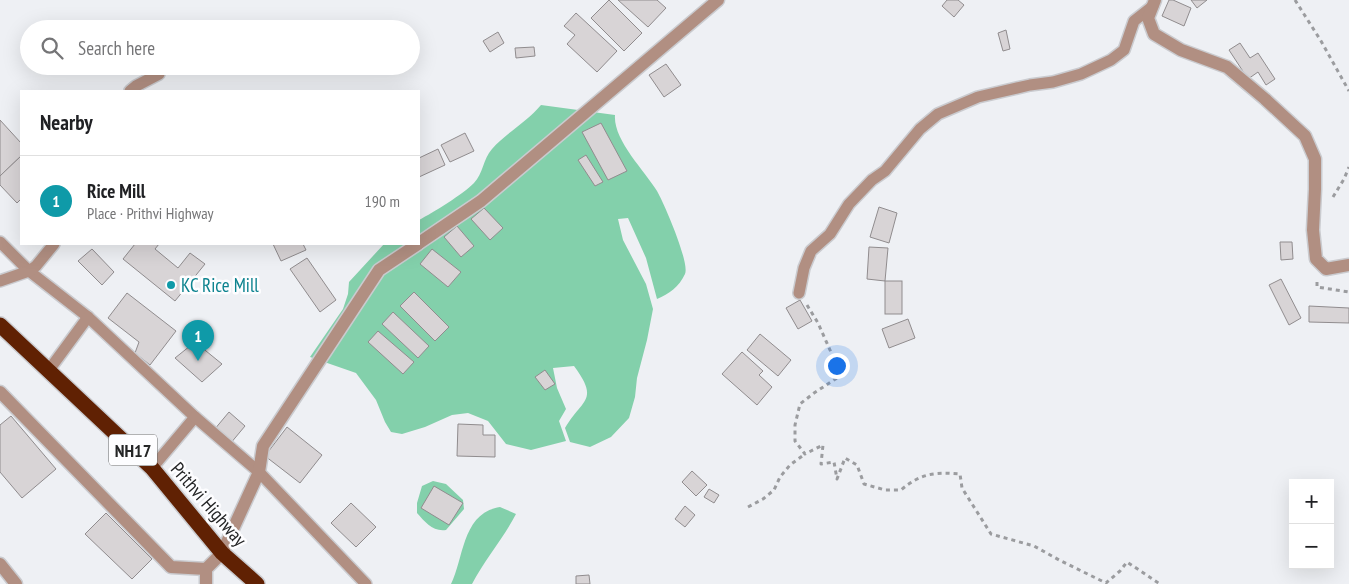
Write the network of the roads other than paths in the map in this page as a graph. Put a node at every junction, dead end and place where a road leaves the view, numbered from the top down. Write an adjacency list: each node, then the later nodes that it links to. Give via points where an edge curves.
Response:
1 (718, 0): 6 (street, via 481,201)
2 (1154, 3): 9 (street, via 1148,18 1154,34 1181,50 1227,67 1305,136 1315,159 1313,230 1316,259 1326,269); 12 (lane, via 1134,21 1124,50 1111,60 1081,74 978,97 938,114 920,129 886,171 872,180 849,204 830,234 811,251)
3 (157, 75): 4 (lane)
4 (131, 90)
5 (0, 242): 10 (lane)
6 (420, 242)
7 (53, 245): 10 (lane)
8 (415, 245): 19 (street, via 379,270 263,446)
9 (1349, 265)
10 (30, 271): 11 (lane); 13 (lane)
11 (0, 281)
12 (799, 293)
13 (88, 317): 15 (lane); 17 (lane)
14 (0, 325): 15 (highway, Prithvi Highway / NH17)
15 (49, 370): 18 (highway, Prithvi Highway / NH17)
16 (0, 392): 22 (street, via 171,567)
17 (195, 417): 18 (lane); 19 (lane)
18 (152, 468): 20 (highway, Prithvi Highway / NH17)
19 (259, 472): 20 (street); 26 (lane)
20 (222, 553): 22 (street); 25 (highway, Prithvi Highway / NH17)
21 (0, 564): 23 (street)
22 (206, 569): 24 (street)
23 (16, 584)
24 (206, 584)
25 (257, 584)
26 (366, 584)

